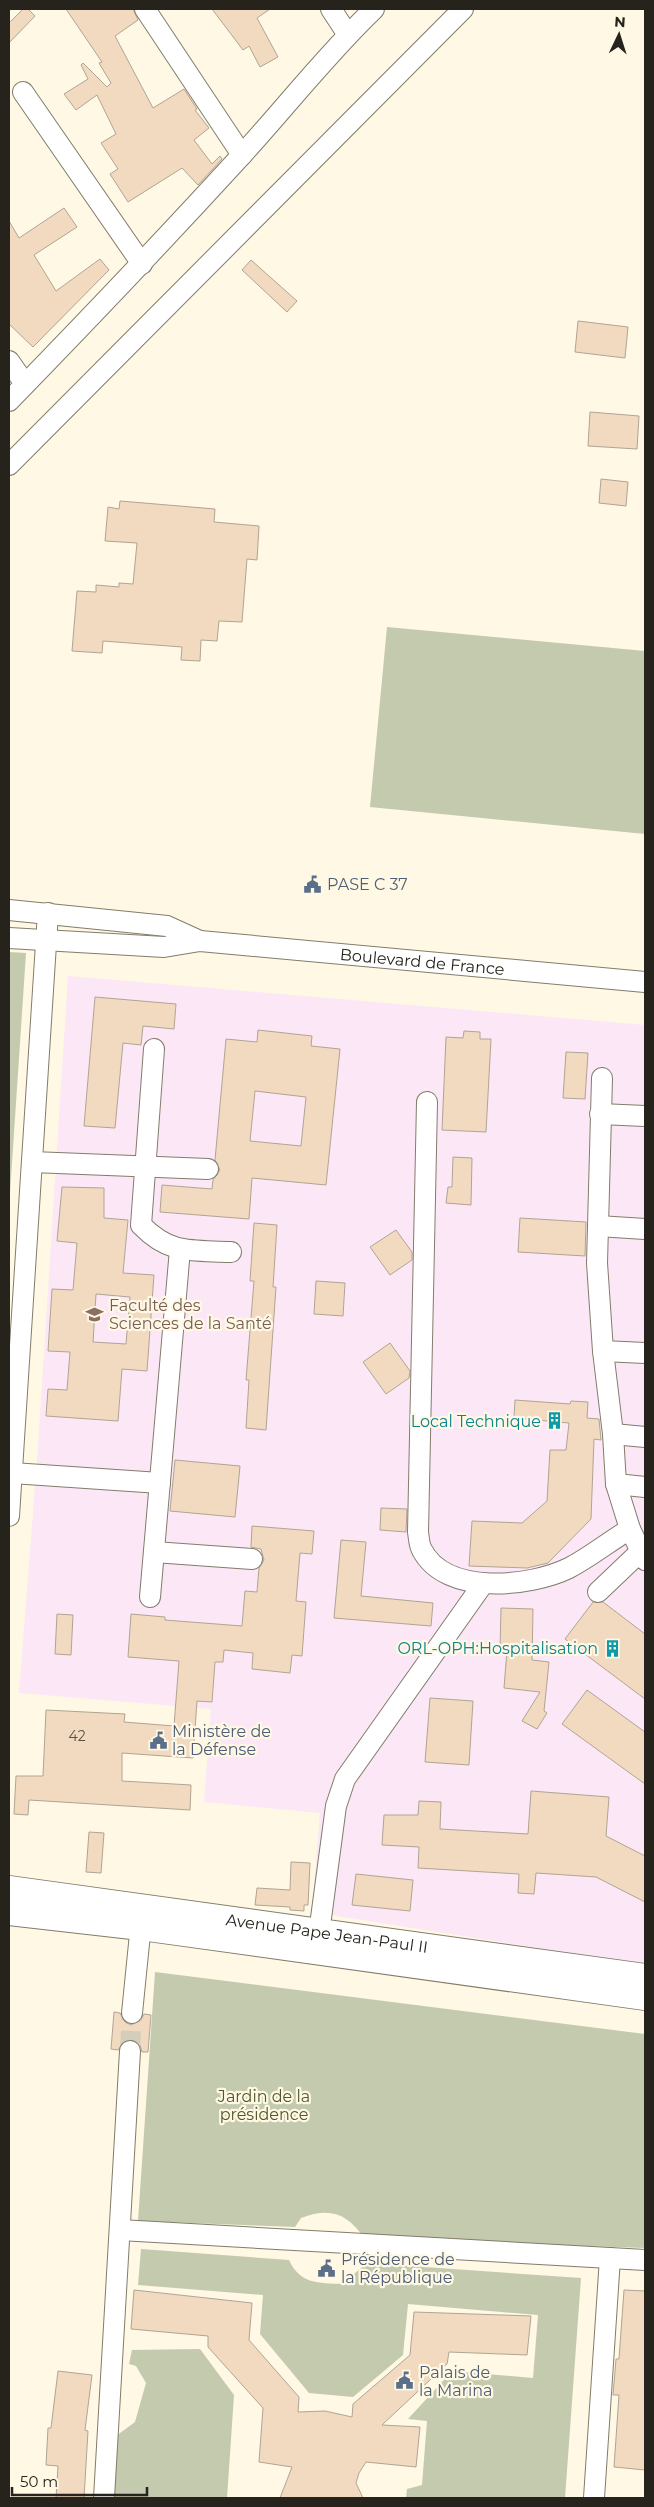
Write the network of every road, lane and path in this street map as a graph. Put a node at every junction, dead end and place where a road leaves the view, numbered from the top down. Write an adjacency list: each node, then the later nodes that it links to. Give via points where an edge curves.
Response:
1 (145, 9): 7 (street)
2 (331, 9): 5 (street)
3 (374, 9): 5 (street)
4 (463, 9): 12 (street)
5 (348, 35): 7 (street)
6 (23, 92): 8 (street)
7 (242, 156): 8 (street)
8 (142, 264): 10 (street)
9 (9, 361): 10 (street)
10 (25, 384): 11 (street)
11 (9, 401)
12 (9, 465)
13 (9, 910): 14 (street, Boulevard de France)
14 (48, 913): 16 (street, Boulevard de France, via 167,926); 17 (street)
15 (9, 938): 17 (street, Boulevard de France)
16 (200, 941): 17 (street, Boulevard de France, via 164,948); 18 (street, Boulevard de France)
17 (46, 942): 24 (street)
18 (645, 982)
19 (154, 1048): 25 (street)
20 (602, 1078): 22 (street)
21 (427, 1102): 44 (street, via 418,1532 421,1550 433,1565)
22 (600, 1114): 23 (street); 27 (street)
23 (645, 1116)
24 (32, 1162): 25 (street); 35 (street)
25 (145, 1165): 26 (street); 29 (street, via 141,1225 156,1240)
26 (208, 1169)
27 (598, 1226): 28 (street); 31 (street, via 597,1271)
28 (645, 1229)
29 (180, 1250): 30 (street); 36 (street)
30 (231, 1252)
31 (603, 1352): 32 (street); 33 (street)
32 (645, 1353)
33 (613, 1434): 34 (street); 37 (street)
34 (645, 1437)
35 (12, 1473): 36 (street); 39 (street)
36 (160, 1483): 41 (street)
37 (616, 1484): 38 (street); 40 (street)
38 (645, 1487)
39 (9, 1516)
40 (630, 1529): 42 (street); 44 (street, via 569,1568 539,1579)
41 (154, 1552): 43 (street); 46 (street)
42 (644, 1555): 45 (street)
43 (252, 1559)
44 (483, 1584): 50 (street, via 345,1779 336,1806)
45 (598, 1592)
46 (150, 1597)
47 (9, 1889): 49 (main road, Avenue Pape Jean-Paul II)
48 (9, 1912): 49 (main road, Avenue Pape Jean-Paul II)
49 (142, 1917): 50 (main road, Avenue Pape Jean-Paul II); 52 (main road, Avenue Pape Jean-Paul II); 53 (street)
50 (319, 1933): 51 (main road, Avenue Pape Jean-Paul II)
51 (645, 1976)
52 (645, 1997)
53 (132, 2013)
54 (130, 2051): 55 (street)
55 (120, 2230): 56 (street); 58 (street)
56 (610, 2258): 57 (street); 59 (street)
57 (645, 2260)
58 (104, 2498)
59 (594, 2498)

